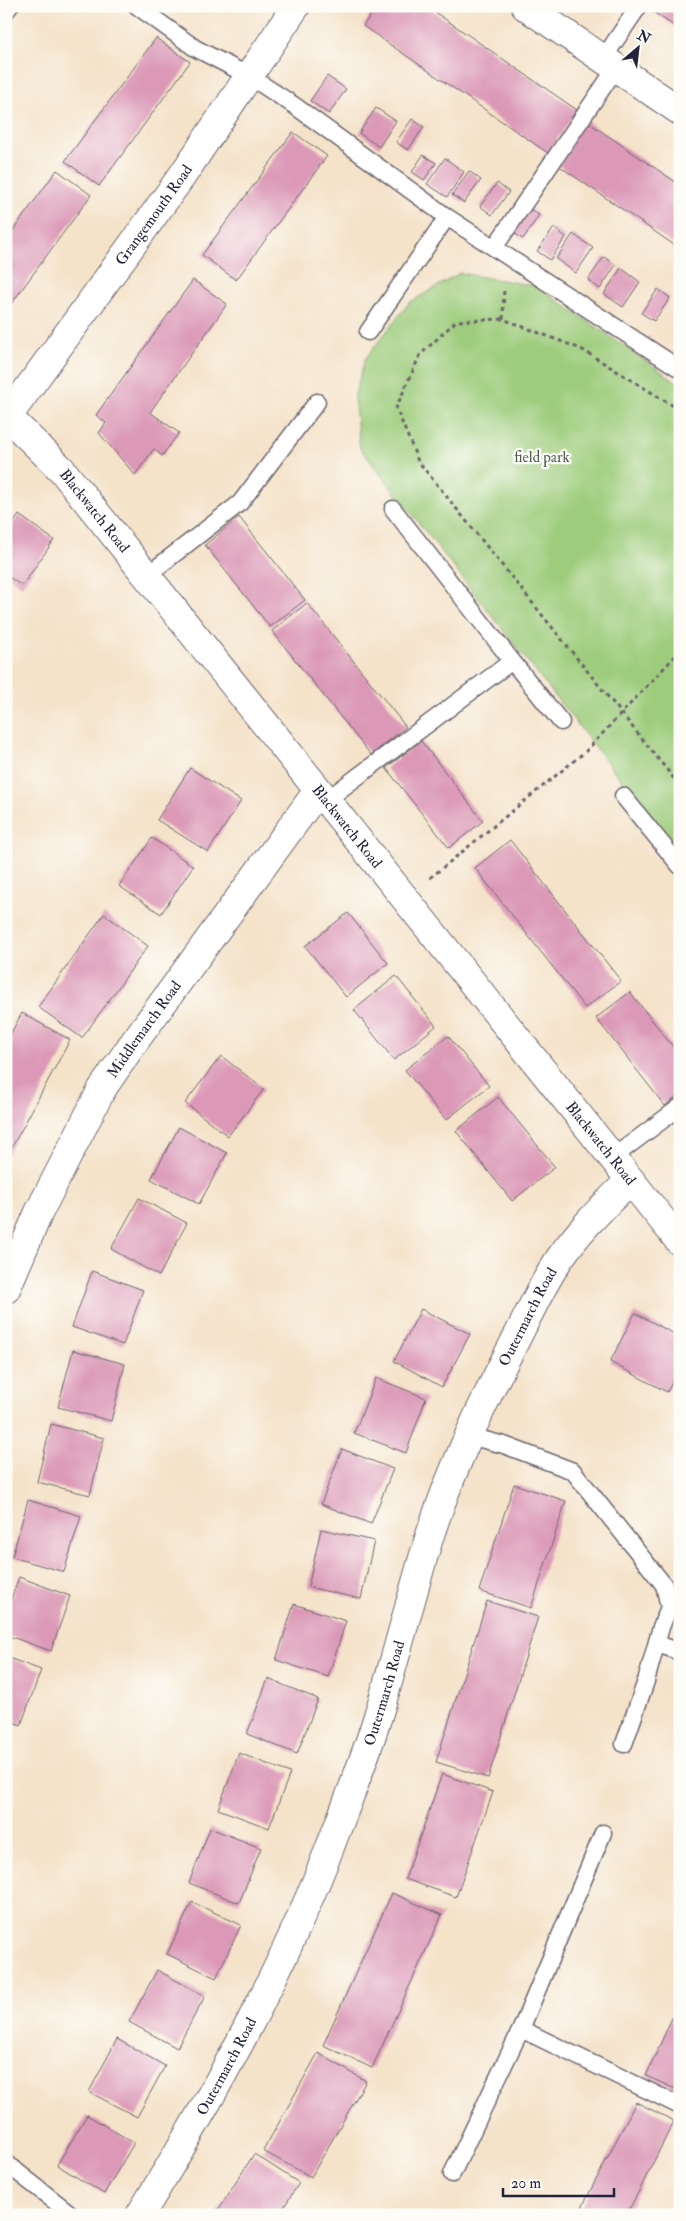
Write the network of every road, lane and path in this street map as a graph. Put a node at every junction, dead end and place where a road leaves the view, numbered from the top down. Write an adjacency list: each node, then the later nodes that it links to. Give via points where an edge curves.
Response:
1 (10, 6): 6 (lane)
2 (137, 6): 8 (lane, via 195,48)
3 (296, 6): 8 (street, Grangemouth Road)
4 (525, 6): 7 (street)
5 (640, 6): 7 (lane)
6 (6, 11)
7 (610, 64): 9 (street); 11 (lane)
8 (249, 76): 10 (lane); 16 (street, Grangemouth Road, via 182,176)
9 (680, 111)
10 (447, 217): 11 (lane); 12 (lane)
11 (494, 248): 13 (lane)
12 (368, 332)
13 (680, 369)
14 (317, 402): 18 (lane, via 240,503)
15 (680, 410): 21 (path, via 581,349 503,319 456,321 420,355 396,408 418,461)
16 (7, 418): 18 (street, Blackwatch Road, via 62,470)
17 (394, 509): 20 (lane)
18 (146, 576): 25 (street, Blackwatch Road)
19 (680, 651): 21 (path)
20 (512, 661): 22 (lane); 25 (lane)
21 (622, 714): 23 (path); 27 (path, via 586,751 431,878)
22 (561, 722)
23 (680, 786)
24 (623, 796): 26 (lane)
25 (321, 797): 27 (street, Blackwatch Road); 32 (street, Middlemarch Road, via 102,1089 39,1212)
26 (680, 866)
27 (402, 897): 29 (street, Blackwatch Road)
28 (680, 1107): 29 (lane)
29 (612, 1158): 30 (street, Blackwatch Road)
30 (630, 1180): 31 (street, Blackwatch Road); 33 (street, Outermarch Road, via 595,1215 561,1257 493,1382)
31 (680, 1242)
32 (6, 1289)
33 (470, 1436): 34 (lane, via 573,1471 664,1586 669,1607); 43 (street, Outermarch Road, via 430,1535 376,1722 294,1933 246,2031)
34 (658, 1644): 35 (lane); 36 (lane)
35 (680, 1652)
36 (624, 1744)
37 (603, 1833): 38 (lane)
38 (521, 2029): 39 (lane); 41 (lane)
39 (680, 2106)
40 (6, 2163): 42 (lane)
41 (452, 2174)
42 (72, 2215)
43 (140, 2215)

